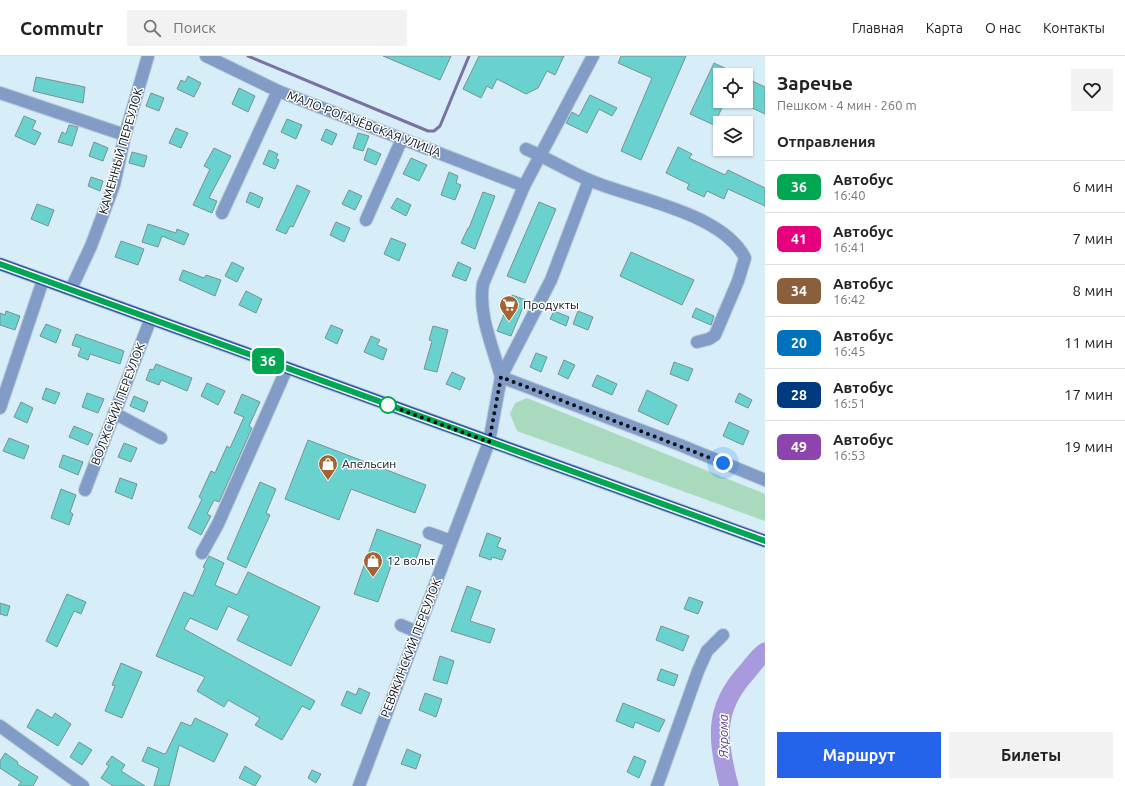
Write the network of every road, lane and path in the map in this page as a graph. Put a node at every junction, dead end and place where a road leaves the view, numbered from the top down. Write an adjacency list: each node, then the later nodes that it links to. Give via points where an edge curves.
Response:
1 (148, 56): 6 (street, КАМЕННЫЙ ПЕРЕУЛОК)
2 (206, 56): 4 (street, МАЛО-РОГАЧЁВСКАЯ УЛИЦА)
3 (593, 56): 9 (street)
4 (278, 91): 7 (street, МАЛО-РОГАЧЁВСКАЯ УЛИЦА); 12 (street)
5 (0, 93): 6 (street)
6 (125, 135): 16 (street, КАМЕННЫЙ ПЕРЕУЛОК, via 114,184 91,246)
7 (402, 139): 11 (street, МАЛО-РОГАЧЁВСКАЯ УЛИЦА); 13 (street)
8 (526, 149): 9 (street)
9 (540, 155): 10 (street); 11 (street)
10 (590, 180): 18 (street, via 685,213 723,232 742,252 744,263 715,335); 20 (street, via 550,280)
11 (524, 186): 20 (street, via 484,284 482,296 482,312)
12 (222, 213)
13 (366, 220)
14 (0, 264): 15 (main road)
15 (43, 280): 16 (main road); 21 (street)
16 (71, 289): 17 (main road)
17 (151, 318): 19 (main road); 22 (street, ВОЛЖСКИЙ ПЕРЕУЛОК)
18 (697, 342)
19 (287, 368): 24 (main road); 30 (street, via 218,524)
20 (501, 377): 24 (street, РЕВЯКИНСКИЙ ПЕРЕУЛОК); 25 (street)
21 (0, 408)
22 (114, 413): 23 (street); 26 (street, ВОЛЖСКИЙ ПЕРЕУЛОК)
23 (162, 438)
24 (489, 442): 28 (street, РЕВЯКИНСКИЙ ПЕРЕУЛОК); 29 (main road)
25 (765, 480)
26 (85, 490)
27 (429, 533): 28 (street)
28 (451, 541): 32 (street, РЕВЯКИНСКИЙ ПЕРЕУЛОК)
29 (765, 541)
30 (202, 553)
31 (401, 625): 32 (street)
32 (417, 632): 36 (street, РЕВЯКИНСКИЙ ПЕРЕУЛОК)
33 (723, 635): 37 (street, via 707,651 698,671)
34 (0, 726): 35 (street)
35 (83, 786)
36 (359, 786)
37 (657, 786)

